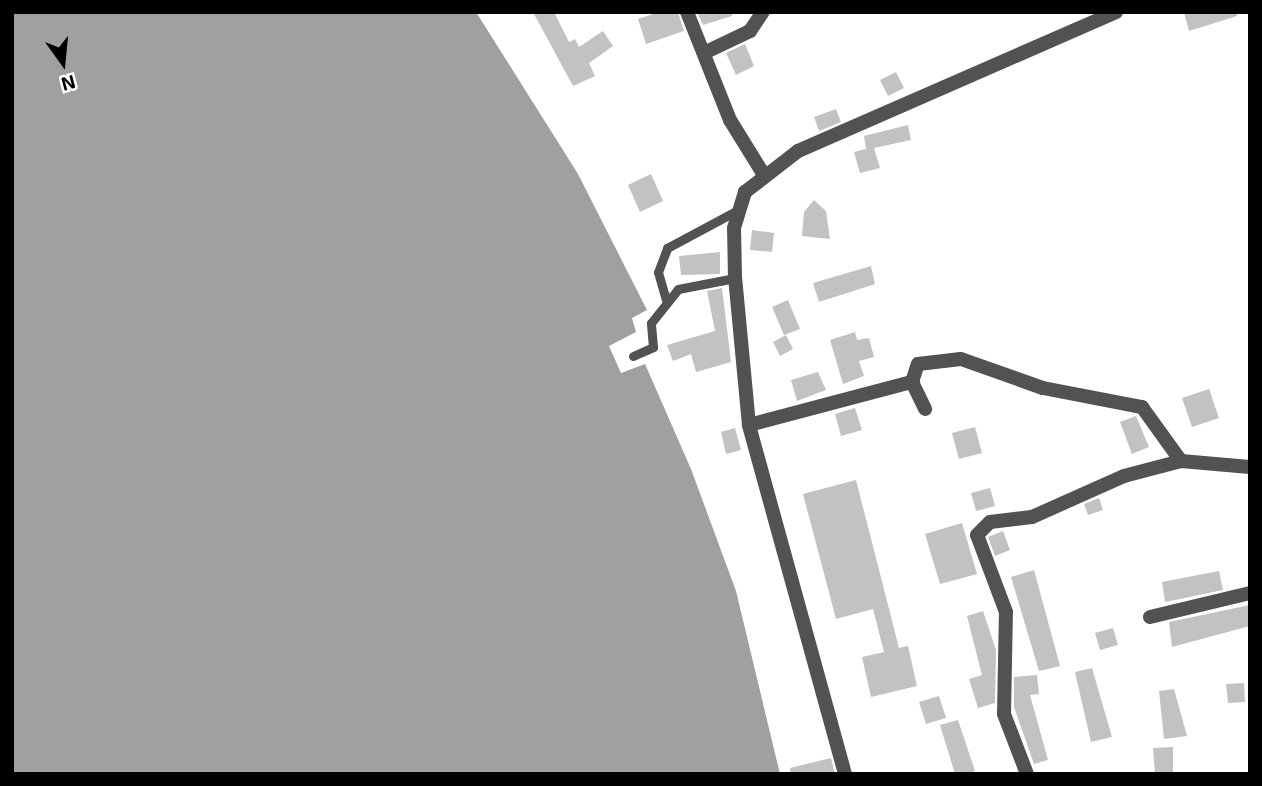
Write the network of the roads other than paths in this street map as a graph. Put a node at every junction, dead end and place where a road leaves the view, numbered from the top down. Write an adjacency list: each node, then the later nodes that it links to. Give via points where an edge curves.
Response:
1 (687, 12): 4 (street)
2 (763, 12): 4 (street, via 750,31)
3 (1116, 12): 5 (street, via 798,151)
4 (706, 52): 5 (street, via 730,120)
5 (764, 175): 6 (street, via 744,192)
6 (738, 211): 7 (street); 8 (lane, via 667,248 658,272)
7 (735, 278): 8 (lane, via 690,284); 12 (street)
8 (666, 300): 9 (lane, via 652,323 653,347)
9 (633, 355)
10 (912, 382): 11 (street); 12 (street); 13 (street, via 918,364 961,359 1043,388 1142,407)
11 (925, 409)
12 (749, 425): 17 (street)
13 (1181, 461): 14 (street); 18 (street, via 1115,479 1032,517 990,522 977,535 1006,612 1004,714)
14 (1250, 467)
15 (1250, 593): 16 (street)
16 (1150, 617)
17 (845, 774)
18 (1027, 774)

